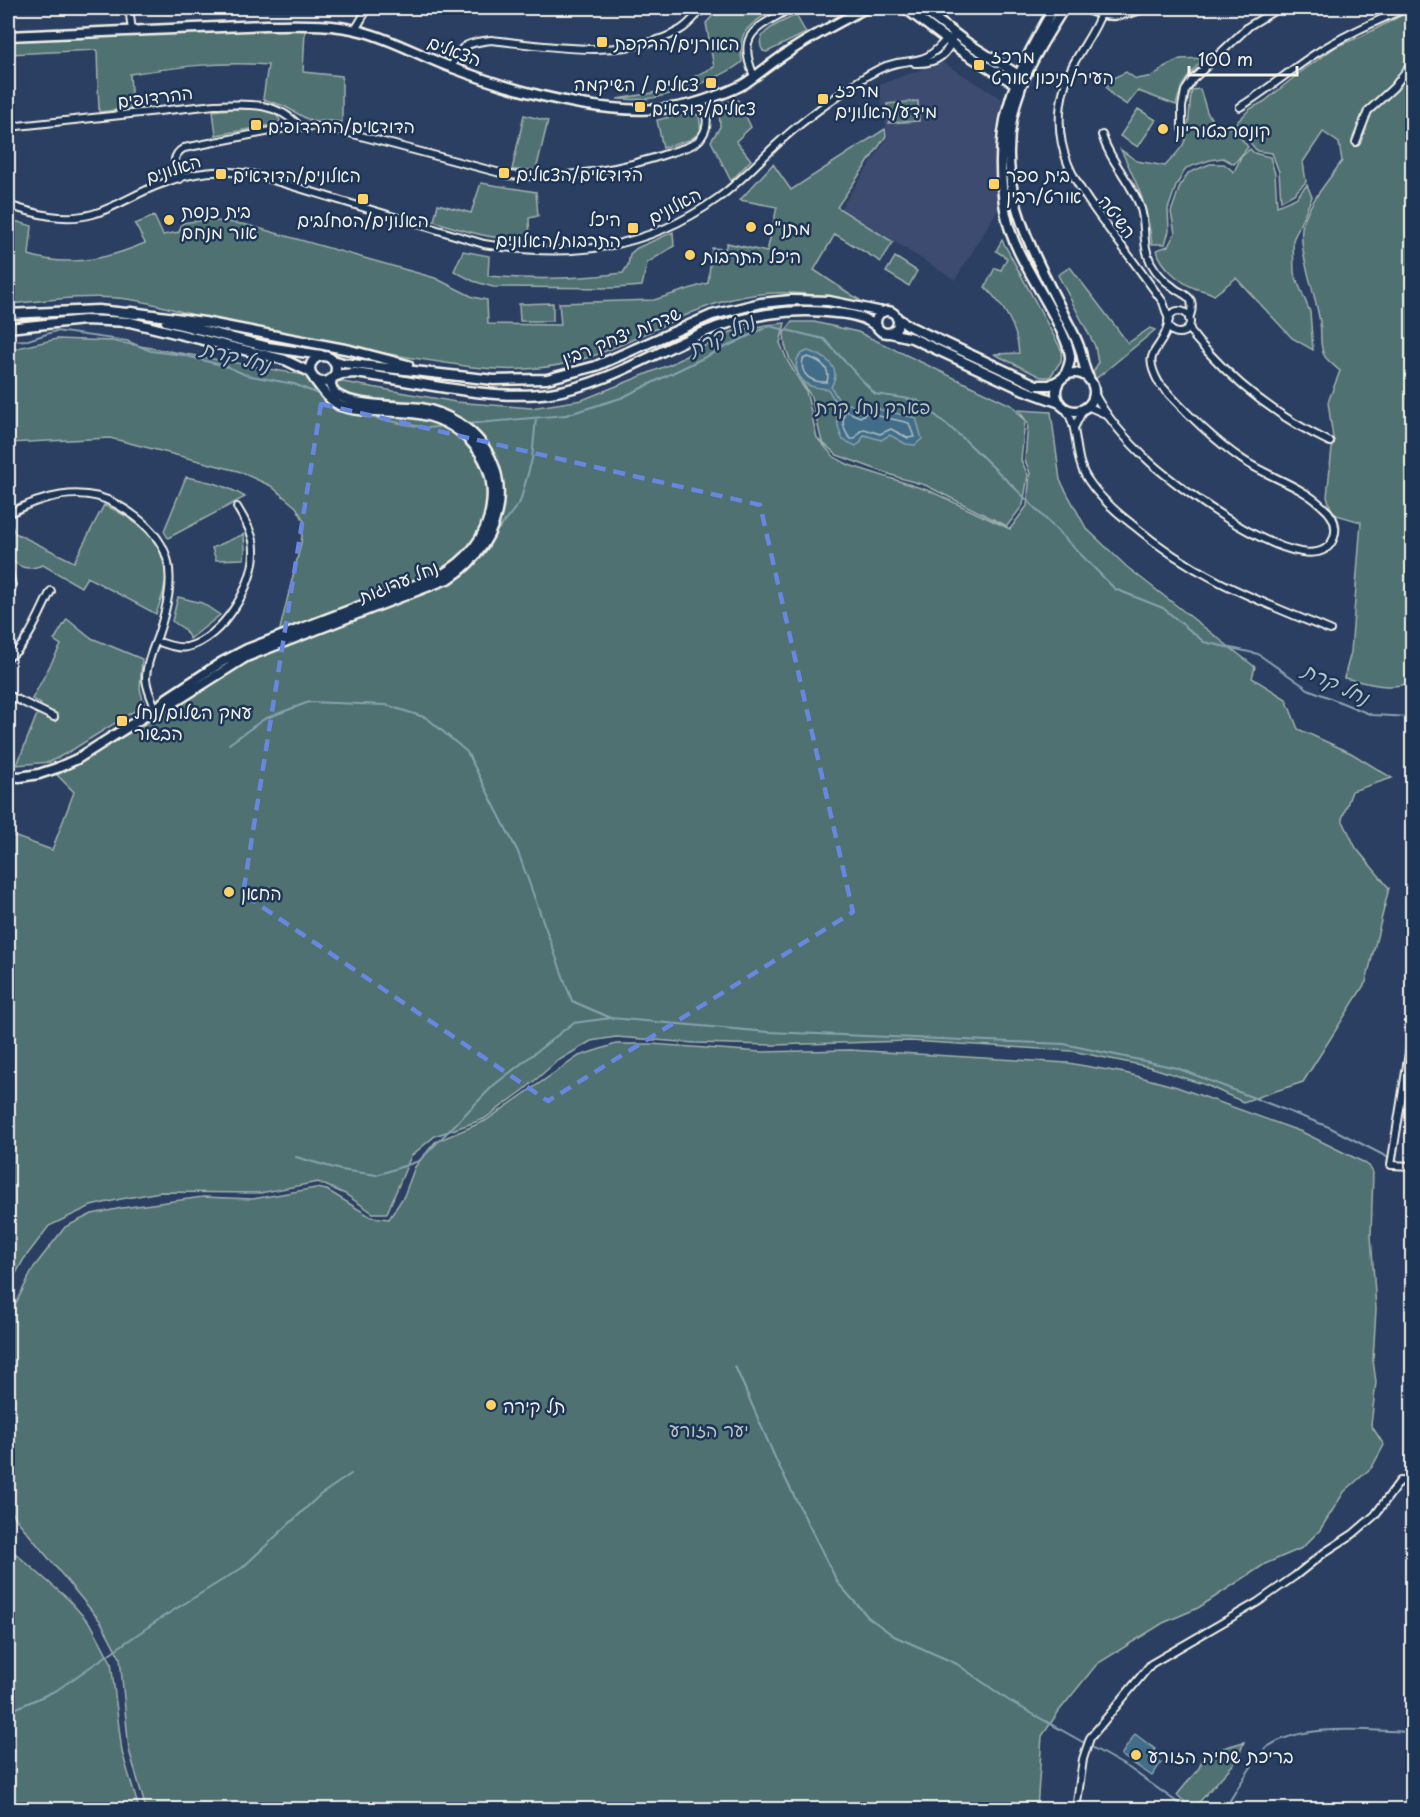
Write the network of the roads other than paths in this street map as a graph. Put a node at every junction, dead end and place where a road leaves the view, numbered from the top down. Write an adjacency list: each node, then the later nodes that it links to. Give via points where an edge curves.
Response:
1 (85, 8): 17 (street, via 125,9)
2 (368, 8): 16 (street)
3 (703, 8): 22 (street, via 680,30 611,49 491,40 467,44)
4 (791, 8): 24 (street, via 749,36 747,55)
5 (866, 8): 24 (main road, הצאלים)
6 (905, 8): 20 (main road)
7 (921, 8): 18 (main road)
8 (1054, 8): 25 (main road)
9 (1064, 8): 25 (main road)
10 (1086, 8): 15 (main road)
11 (1132, 8): 15 (main road)
12 (1142, 8): 15 (main road, via 1121,15)
13 (1279, 8): 32 (street, via 1249,26 1192,79 1185,91)
14 (1406, 8): 29 (street, via 1342,37)
15 (1102, 10): 38 (street, השיטה, via 1064,86 1059,125 1062,146 1066,163 1083,194)
16 (355, 30): 17 (main road, הצאלים, via 299,24); 22 (main road, הצאלים)
17 (132, 31): 19 (main road, הצאלים)
18 (954, 33): 20 (street, האלונים); 25 (main road)
19 (8, 36)
20 (949, 42): 23 (main road); 35 (street, האלונים, via 927,57 882,67 858,81 776,145 736,184 677,223 612,246 560,251 508,248 457,237 256,175 216,170)
21 (1413, 63): 34 (street, via 1368,111)
22 (452, 68): 28 (main road, הצאלים, via 527,92 606,107 660,108)
23 (992, 70): 26 (main road); 27 (main road)
24 (754, 76): 28 (main road, הצאלים)
25 (1021, 77): 26 (main road); 58 (main road, via 1010,140 1013,198)
26 (1014, 83): 27 (main road)
27 (1009, 97): 57 (main road, via 1002,131 1003,198 1018,249 1070,351 1070,364)
28 (703, 101): 30 (street, via 706,129 702,138 690,146 603,170 531,177 484,170 333,129)
29 (1240, 107)
30 (299, 126): 31 (street, ההרדופים, via 280,110 243,104); 35 (street, via 184,148 174,158)
31 (8, 127)
32 (1182, 129)
33 (1102, 135): 37 (street, השיטה, via 1142,211 1146,250 1152,263)
34 (1356, 142)
35 (180, 179): 36 (street, האלונים, via 93,214 45,216)
36 (8, 205)
37 (1182, 293): 41 (street, via 1187,304); 45 (street, via 1191,303)
38 (1164, 302): 41 (street, השיטה); 44 (street, השיטה)
39 (131, 312): 42 (main road); 52 (main road, via 268,347); 55 (main road, via 350,350)
40 (883, 312): 43 (main road); 47 (main road, via 877,320); 55 (main road, שדרות יצחק רבין, via 829,302 761,303 712,315 596,366 561,376 521,381)
41 (1179, 312): 44 (street, via 1171,315); 45 (street, via 1185,313)
42 (8, 314)
43 (897, 318): 48 (main road, via 896,328); 57 (main road, via 1029,382 1043,386)
44 (1168, 322): 49 (street); 51 (street)
45 (1189, 323): 49 (street); 50 (street)
46 (8, 328): 54 (main road, via 84,320 130,322 285,360)
47 (878, 328): 48 (main road); 56 (main road, שדרות יצחק רבין, via 866,319 829,312 748,317 704,332 601,379 549,393 493,393 355,373)
48 (890, 333): 60 (main road)
49 (1179, 333): 50 (street); 51 (street)
50 (1192, 334): 64 (street, via 1260,400)
51 (1162, 340): 62 (street, via 1154,350 1151,364 1159,383 1220,444 1324,507 1336,527 1331,543 1322,551 1311,553 1272,543 1244,530 1177,484)
52 (321, 355): 53 (main road); 54 (main road, via 313,359)
53 (333, 360): 55 (main road, שדרות יצחק רבין); 56 (main road)
54 (312, 375): 56 (main road, via 322,382); 74 (main road, נחל ערוגות, via 339,405 425,415 447,423 467,437 484,459 491,482 491,508 484,531 465,558 439,576 230,657 167,698)
55 (450, 375)
56 (333, 378): 74 (main road, נחל ערוגות, via 331,386 342,399 430,410 472,433 490,456 497,474 499,504 490,533 473,560 450,578 246,657)
57 (1062, 378): 58 (main road, via 1078,373); 60 (main road, via 1056,391)
58 (1089, 378): 59 (main road)
59 (1094, 393): 61 (main road); 62 (street)
60 (1062, 405): 61 (main road, via 1076,410); 63 (street)
61 (1086, 407): 62 (street); 63 (street)
62 (1106, 416)
63 (1075, 430): 70 (street, via 1077,454 1086,478 1096,492 1149,539 1216,582)
64 (1330, 442)
65 (237, 507): 71 (street, via 252,536 254,552 235,607 223,625 195,644 175,647)
66 (8, 514): 71 (street, via 33,502 72,494 112,502 146,523 166,553 170,568 168,605)
67 (8, 569): 69 (street, via 12,586)
68 (51, 591): 72 (street, via 22,645)
69 (8, 602)
70 (1330, 630)
71 (156, 641): 74 (street, via 146,677)
72 (8, 657)
73 (8, 695): 75 (street)
74 (156, 710): 76 (main road, נחל ערוגות, via 57,768 39,774)
75 (54, 717)
76 (8, 776)
77 (1413, 1034): 78 (street, via 1391,1165)
78 (1413, 1166)
79 (1413, 1482): 80 (street, via 1400,1481 1375,1515 1353,1534 1258,1602 1151,1664 1090,1738)
80 (1076, 1809)

